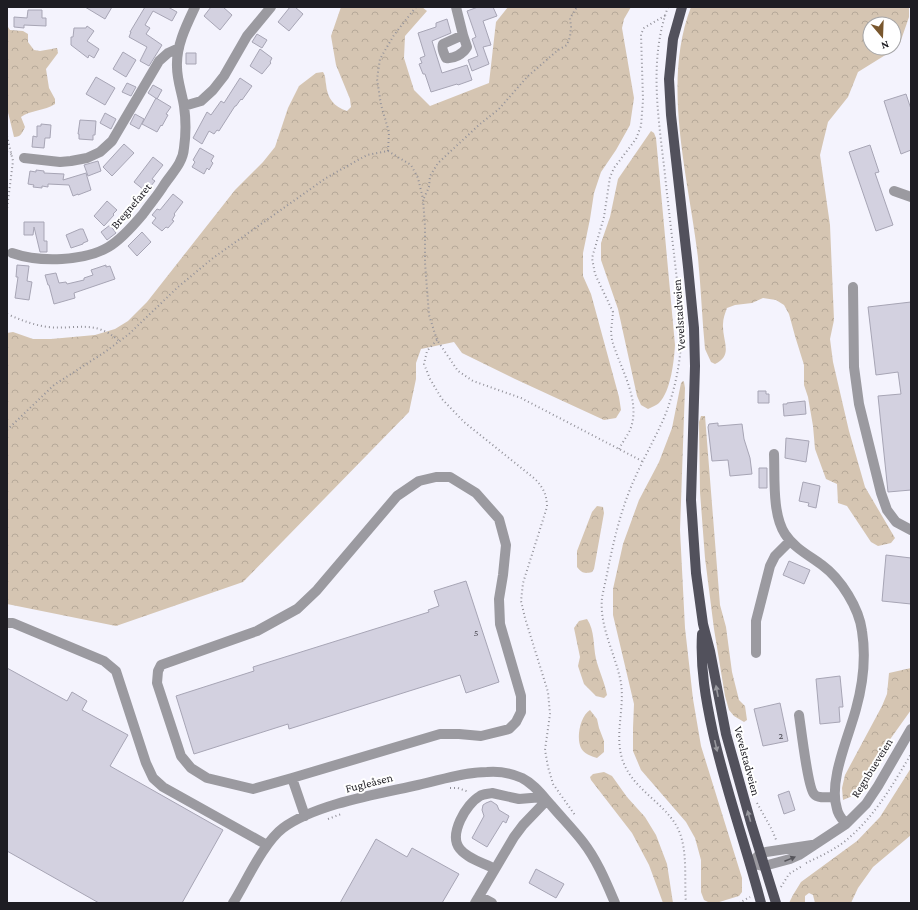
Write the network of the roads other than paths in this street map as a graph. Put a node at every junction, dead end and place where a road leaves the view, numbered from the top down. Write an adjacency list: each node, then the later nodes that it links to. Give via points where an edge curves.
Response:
1 (195, 7): 6 (street, Bregnefaret, via 184,29)
2 (272, 7): 7 (street, via 247,36 213,90 201,102)
3 (456, 7): 5 (street)
4 (682, 7): 17 (main road, Vevelstadveien, via 670,54 668,79 694,328 691,500)
5 (463, 35)
6 (179, 48): 7 (street, Bregnefaret, via 177,68); 8 (street, via 160,61 112,141 100,152 87,158 60,162)
7 (184, 106): 11 (street, Bregnefaret, via 184,150 179,164 158,196 119,240 100,252 81,258 36,260)
8 (24, 158)
9 (894, 191): 10 (street)
10 (911, 197)
11 (12, 253)
12 (853, 287): 14 (street, via 854,367 859,404 887,510 896,522)
13 (774, 454): 15 (street, via 776,508 784,533)
14 (911, 530)
15 (790, 540): 18 (street, via 775,556 770,566 756,621); 22 (street, via 824,566 838,581 854,605 862,630 864,651 860,692 840,761)
16 (7, 623): 26 (street, via 13,623 104,661 116,671 153,778 163,787)
17 (702, 624): 28 (main road, Vevelstadveien, one-way to 17, via 726,734 710,650); 29 (main road, Vevelstadveien, one-way to 29, via 702,662 710,719 725,781)
18 (756, 653)
19 (799, 715): 22 (street, Regnbueveien, via 813,794 818,797)
20 (911, 729): 25 (street, Regnbueveien, via 866,804)
21 (292, 778): 21 (street, via 440,734 481,736 509,729 516,722 521,712 521,696 500,624 499,599 506,545 503,532 499,519 476,493 450,477 418,481 396,496 318,590 297,609 257,631 161,665 157,682 181,756 191,768 207,778 253,789); 24 (street)
22 (835, 797): 25 (street, via 840,816)
23 (545, 799): 24 (street, Fugleåsen, via 532,784 523,779 512,774 486,772 365,797); 31 (street, via 519,831); 31 (street, via 518,799 492,793 480,796 468,807 455,838 459,849); 35 (street, Fugleåsen, via 587,848)
24 (305, 816): 26 (street, Fugleåsen, via 283,828)
25 (846, 824): 27 (street, Regnbueveien)
26 (267, 845): 33 (street, Fugleåsen)
27 (812, 845): 28 (street, Regnbueveien); 30 (street, Regnbueveien, one-way to 27, via 800,854)
28 (760, 854): 29 (street, Regnbueveien); 30 (main road, Vevelstadveien)
29 (750, 863): 30 (street, Regnbueveien); 36 (main road, Vevelstadveien)
30 (764, 866): 37 (main road, Vevelstadveien)
31 (495, 869): 32 (street)
32 (477, 899): 34 (street)
33 (233, 903)
34 (492, 903)
35 (615, 903)
36 (761, 903)
37 (776, 903)

